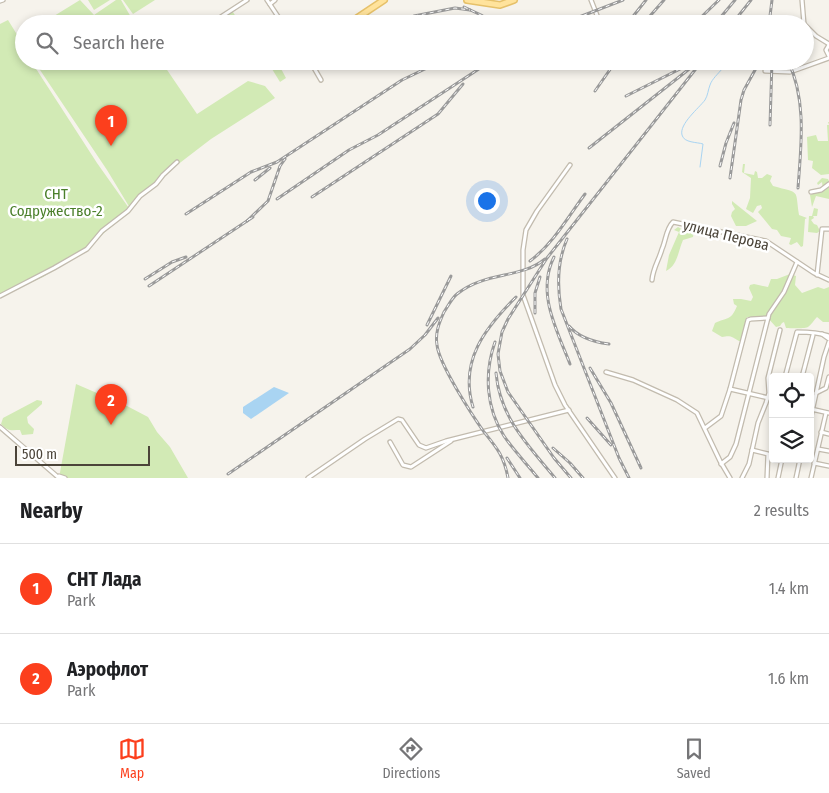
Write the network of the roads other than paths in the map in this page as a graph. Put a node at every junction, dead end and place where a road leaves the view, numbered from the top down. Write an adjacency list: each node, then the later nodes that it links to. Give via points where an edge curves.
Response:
1 (247, 0): 9 (street)
2 (275, 0): 8 (street)
3 (384, 0): 11 (main road)
4 (467, 0): 5 (main road, via 493,5)
5 (514, 0)
6 (591, 0): 12 (street)
7 (802, 0): 13 (street)
8 (268, 2): 10 (street)
9 (224, 15)
10 (277, 15)
11 (362, 15)
12 (597, 15)
13 (803, 15)
14 (814, 34): 15 (street)
15 (829, 44): 16 (street, via 826,50)
16 (829, 57): 17 (street)
17 (814, 63)
18 (315, 70): 21 (street)
19 (795, 70): 20 (street)
20 (764, 71)
21 (321, 80)
22 (177, 162): 31 (street, via 87,248)
23 (570, 166): 45 (street, via 526,230 522,277 524,303 555,385)
24 (829, 184): 25 (street)
25 (811, 192)
26 (829, 229): 28 (street, via 822,230)
27 (797, 262): 28 (street, улица Перова); 29 (street, улица Перова, via 766,242 673,222); 32 (street)
28 (818, 275): 30 (street, улица Перова)
29 (652, 280)
30 (829, 280)
31 (0, 296)
32 (768, 318): 40 (street, via 748,320); 41 (street)
33 (780, 330): 43 (street, via 768,378)
34 (813, 335): 35 (street, via 821,334); 37 (street, via 797,332); 38 (street)
35 (829, 339): 42 (street)
36 (606, 372): 49 (street, via 634,380 677,400 697,413)
37 (787, 373)
38 (803, 373)
39 (829, 377): 42 (street, via 826,388)
40 (730, 389): 41 (street); 49 (street, via 721,416)
41 (749, 393): 43 (street); 60 (street, via 736,444)
42 (816, 393): 44 (street)
43 (768, 398): 55 (street)
44 (814, 399)
45 (569, 410): 52 (street); 66 (street)
46 (814, 410): 47 (street)
47 (828, 413): 50 (street)
48 (0, 427): 62 (street)
49 (705, 428): 60 (street)
50 (822, 432): 51 (street); 54 (street)
51 (829, 434)
52 (453, 440): 53 (street, via 411,467 403,465); 65 (street, via 424,448 402,420 398,420)
53 (390, 442)
54 (818, 449): 56 (street); 59 (street)
55 (752, 450): 63 (street, via 768,454); 68 (street)
56 (829, 451)
57 (781, 463): 69 (street)
58 (799, 463): 70 (street)
59 (814, 463): 61 (street); 71 (street)
60 (721, 464): 67 (street)
61 (829, 466)
62 (59, 477): 64 (street)
63 (768, 477)
64 (65, 478)
65 (308, 478)
66 (615, 478)
67 (730, 478)
68 (742, 478)
69 (778, 478)
70 (796, 478)
71 (810, 478)

